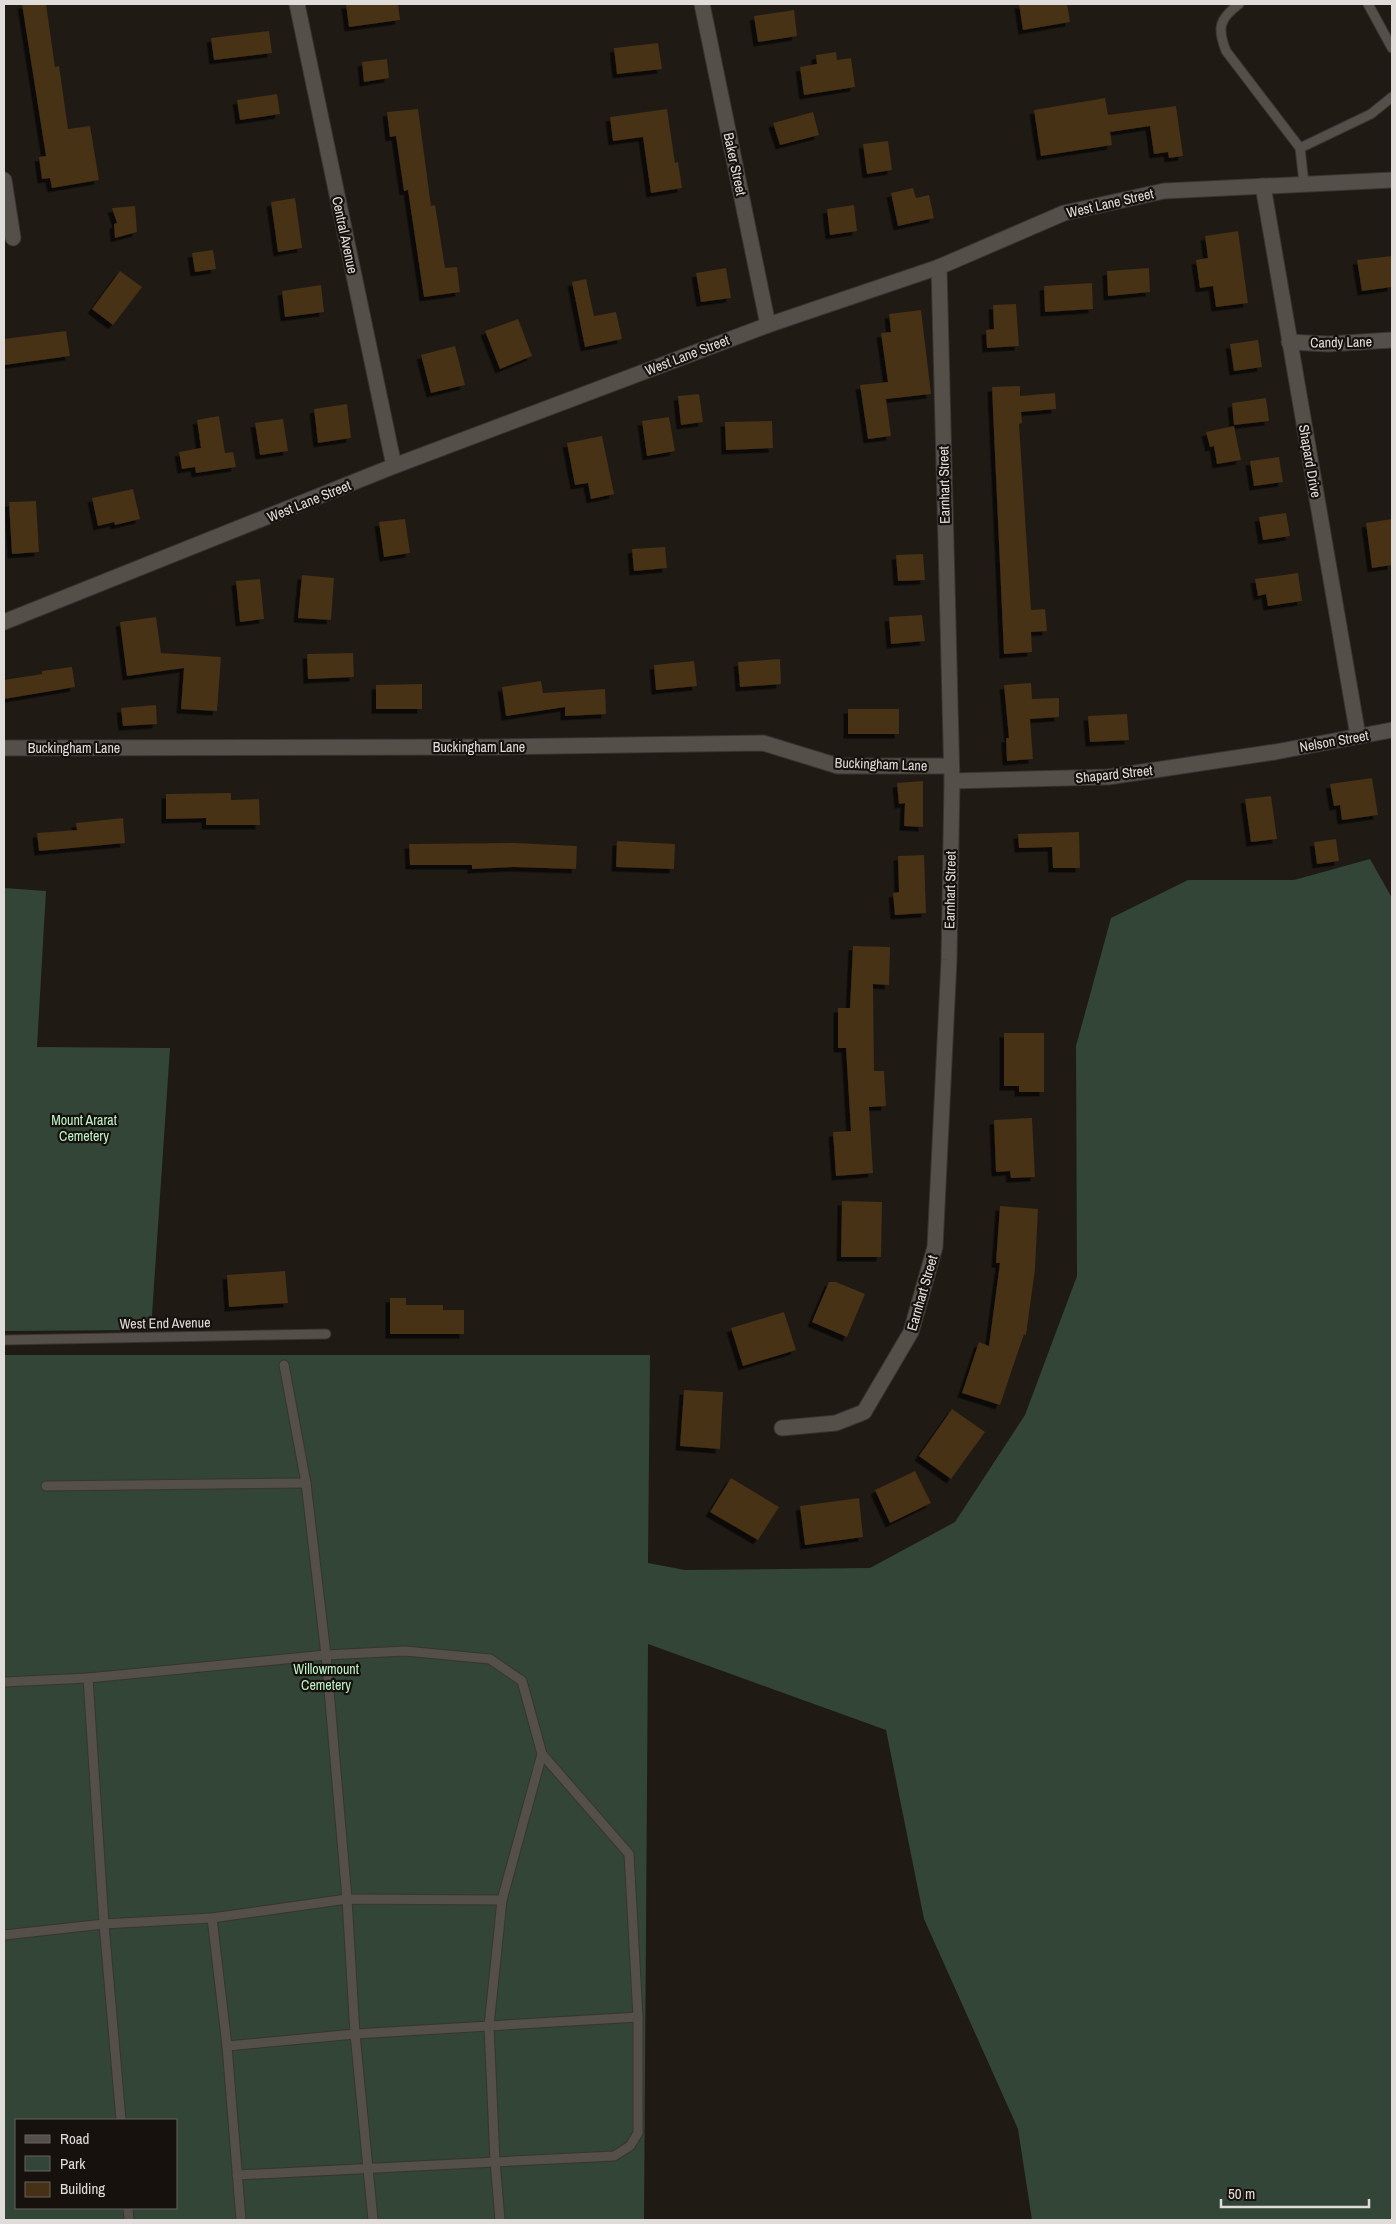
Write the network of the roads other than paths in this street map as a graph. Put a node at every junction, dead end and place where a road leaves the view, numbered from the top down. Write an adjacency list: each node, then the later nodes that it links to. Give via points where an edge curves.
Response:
1 (297, 4): 17 (street, Central Avenue)
2 (702, 4): 14 (street, Baker Street)
3 (1239, 4): 7 (lane, via 1225,14 1219,34 1226,51)
4 (1368, 4): 5 (lane)
5 (1392, 48)
6 (1392, 97): 7 (lane, via 1371,114)
7 (1300, 148): 10 (lane)
8 (4, 180): 12 (street)
9 (1392, 180): 10 (street, West Lane Street)
10 (1304, 183): 11 (street, West Lane Street)
11 (1264, 186): 13 (street, West Lane Street, via 1164,191 1064,213); 16 (street, Shapard Drive)
12 (14, 238)
13 (939, 267): 14 (street, West Lane Street); 23 (street, Earnhart Street)
14 (768, 325): 17 (street, West Lane Street)
15 (1392, 340): 16 (street, Candy Lane, via 1328,344)
16 (1289, 342): 20 (street, Shapard Drive)
17 (394, 466): 18 (street, West Lane Street)
18 (4, 622)
19 (1392, 730): 20 (street, Nelson Street)
20 (1358, 736): 22 (street, Nelson Street)
21 (4, 748): 23 (street, Buckingham Lane, via 763,743 838,766)
22 (1276, 752): 23 (street, Shapard Street, via 1108,777)
23 (951, 774): 27 (street, Earnhart Street, via 949,960 935,1247 911,1332 864,1412 836,1423)
24 (326, 1334): 25 (lane, West End Avenue)
25 (4, 1340)
26 (284, 1365): 28 (lane)
27 (782, 1428)
28 (306, 1483): 29 (lane); 30 (lane)
29 (46, 1486)
30 (326, 1655): 31 (lane); 33 (lane, via 405,1650 490,1659 522,1681); 34 (lane)
31 (88, 1678): 32 (lane); 37 (lane)
32 (4, 1682)
33 (542, 1754): 35 (lane); 39 (lane, via 629,1854)
34 (347, 1899): 35 (lane); 36 (lane); 41 (lane)
35 (502, 1900): 40 (lane)
36 (212, 1918): 37 (lane); 42 (lane)
37 (104, 1924): 38 (lane); 43 (lane)
38 (4, 1935)
39 (638, 2018): 40 (lane); 44 (lane, via 638,2133 630,2146 614,2156)
40 (489, 2026): 41 (lane); 44 (lane)
41 (355, 2034): 42 (lane); 45 (lane)
42 (227, 2046): 46 (lane)
43 (121, 2119)
44 (495, 2162): 45 (lane); 49 (lane)
45 (368, 2168): 46 (lane); 48 (lane)
46 (237, 2176): 47 (lane)
47 (241, 2220)
48 (374, 2220)
49 (500, 2220)

